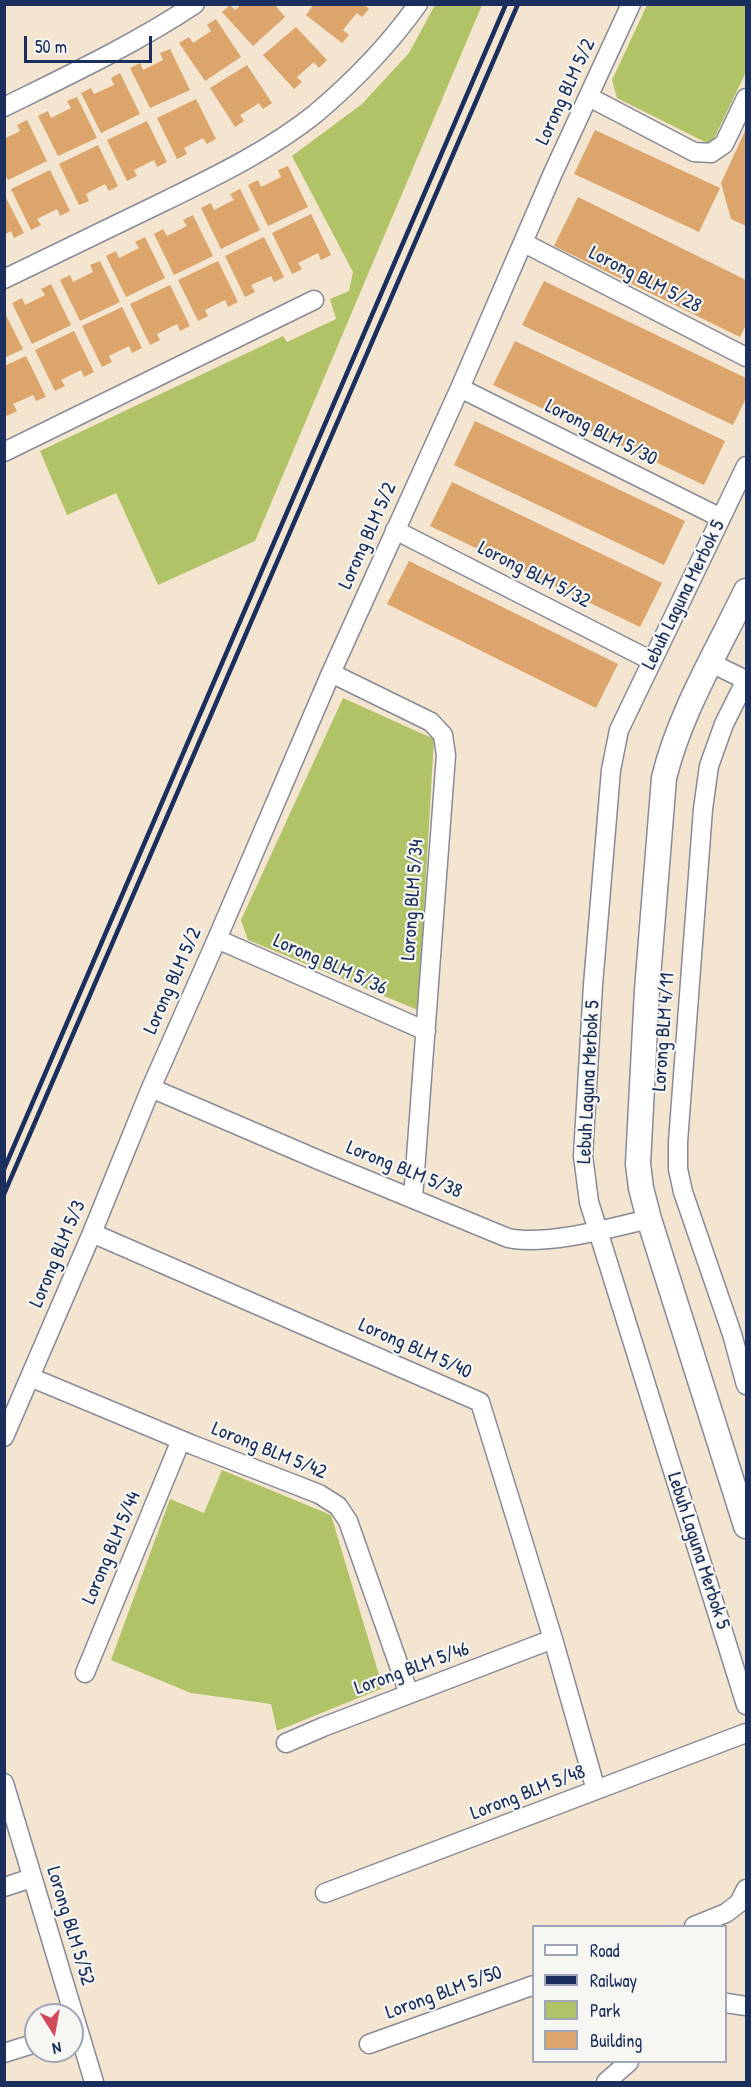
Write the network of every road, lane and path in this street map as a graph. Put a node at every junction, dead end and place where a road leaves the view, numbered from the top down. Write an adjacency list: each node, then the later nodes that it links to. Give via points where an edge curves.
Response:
1 (195, 4): 6 (street, via 166,24)
2 (418, 4): 8 (street, via 346,86 270,145 202,183)
3 (631, 4): 4 (street, Lorong BLM 5/2)
4 (589, 98): 5 (street, via 694,152 711,153 724,144); 7 (street, Lorong BLM 5/2)
5 (747, 98)
6 (4, 107)
7 (524, 243): 10 (street, Lorong BLM 5/28); 11 (street, Lorong BLM 5/2)
8 (4, 279)
9 (314, 300): 12 (street)
10 (747, 357)
11 (460, 388): 14 (street, Lorong BLM 5/30); 15 (street, Lorong BLM 5/2)
12 (4, 452)
13 (747, 466): 14 (street, Lebuh Laguna Merbok 5)
14 (721, 518): 17 (street, Lebuh Laguna Merbok 5)
15 (395, 530): 17 (street, Lorong BLM 5/32); 19 (street, Lorong BLM 5/2)
16 (747, 591): 18 (street)
17 (652, 661): 26 (street, Lebuh Laguna Merbok 5, via 619,730 611,770 583,1156 589,1202)
18 (711, 663): 20 (street); 25 (street, via 682,720 664,778 638,1164)
19 (331, 673): 21 (street, Lorong BLM 5/2); 22 (street, Lorong BLM 5/34, via 431,722 443,735 446,755)
20 (747, 680): 28 (street, Lorong BLM 4/11, via 724,724 709,766 678,1142 683,1192)
21 (217, 939): 22 (street, Lorong BLM 5/36); 23 (street, Lorong BLM 5/2)
22 (426, 1031): 24 (street, Lorong BLM 5/34)
23 (150, 1088): 24 (street, Lorong BLM 5/38); 27 (street, Lorong BLM 5/3)
24 (413, 1198): 26 (street, Lorong BLM 5/38, via 517,1240)
25 (649, 1219): 26 (street, Lorong BLM 5/38); 33 (street)
26 (599, 1232): 37 (street, Lebuh Laguna Merbok 5)
27 (92, 1233): 29 (street, Lorong BLM 5/3); 34 (street, Lorong BLM 5/40, via 480,1402)
28 (739, 1332): 30 (street, Lorong BLM 4/11)
29 (30, 1377): 31 (street, Lorong BLM 5/3); 32 (street, Lorong BLM 5/42)
30 (747, 1385)
31 (4, 1437)
32 (182, 1440): 35 (street, Lorong BLM 5/44); 36 (street, Lorong BLM 5/42, via 320,1494 338,1506 348,1521)
33 (747, 1526)
34 (554, 1640): 36 (street, Lorong BLM 5/46); 41 (street, Lorong BLM 5/40)
35 (85, 1673)
36 (409, 1694): 39 (street, Lorong BLM 5/46)
37 (747, 1705)
38 (747, 1733): 41 (street, Lorong BLM 5/48)
39 (286, 1743)
40 (4, 1783): 42 (street, Lorong BLM 5/52)
41 (596, 1790): 45 (street, Lorong BLM 5/48)
42 (32, 1878): 43 (street); 48 (street, Lorong BLM 5/52)
43 (4, 1887)
44 (747, 1889): 46 (street, via 740,1903 726,1913)
45 (325, 1893)
46 (696, 1925)
47 (532, 1986): 51 (street, Lorong BLM 5/50)
48 (67, 2003)
49 (727, 2003): 50 (street)
50 (747, 2006)
51 (369, 2044)
52 (24, 2047): 53 (street)
53 (4, 2053)
54 (84, 2055): 56 (street, Lorong BLM 5/52)
55 (627, 2063): 57 (street)
56 (94, 2082)
57 (606, 2082)

